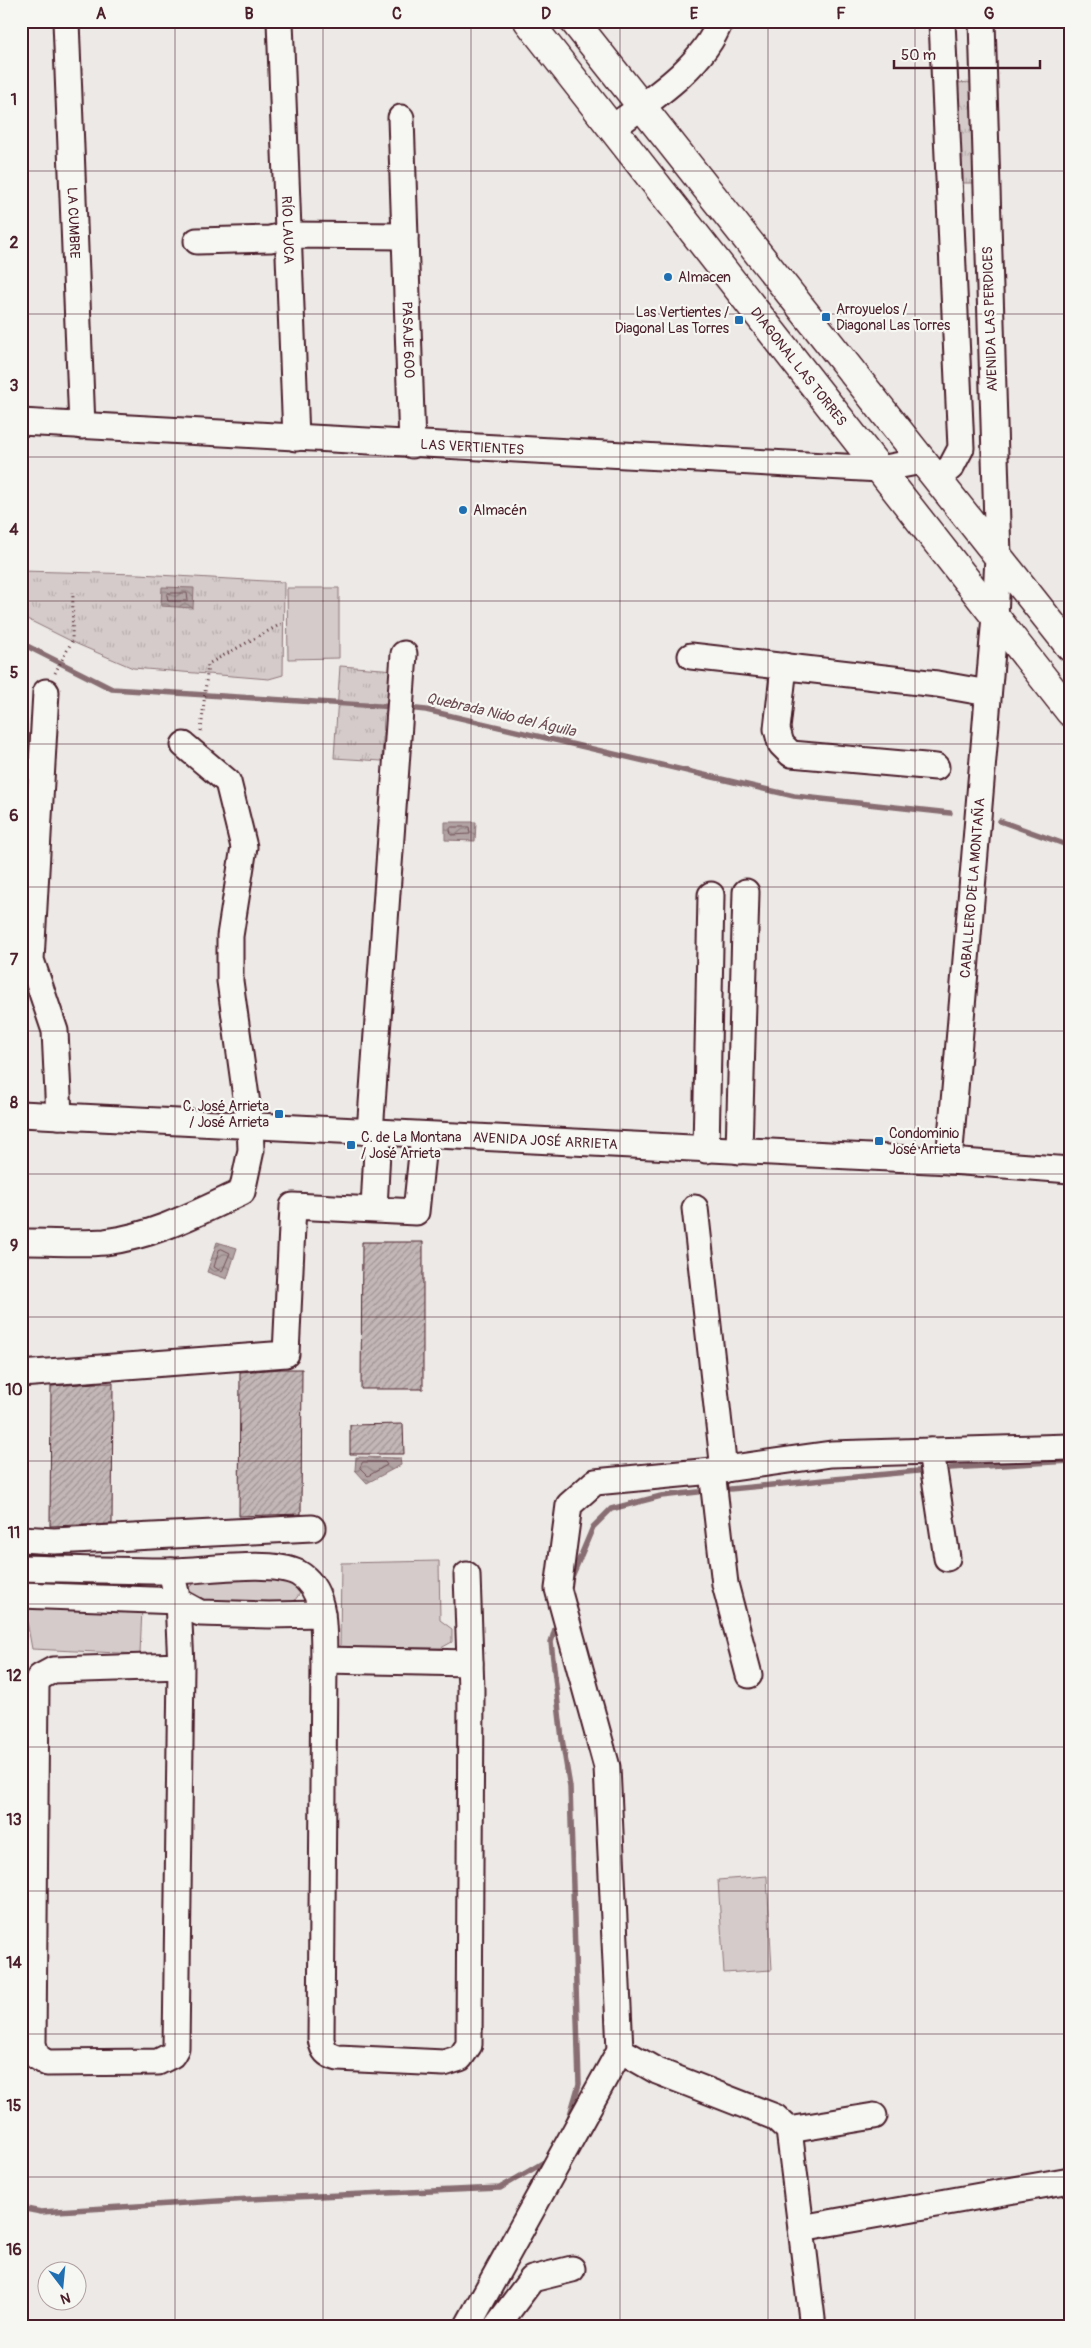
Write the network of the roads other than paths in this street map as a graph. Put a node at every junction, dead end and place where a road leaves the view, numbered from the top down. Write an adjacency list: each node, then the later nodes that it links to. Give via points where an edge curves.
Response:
1 (66, 21): 15 (street, LA CUMBRE)
2 (280, 21): 11 (street, RÍO LAUCA)
3 (528, 21): 10 (main road, DIAGONAL LAS TORRES)
4 (574, 21): 8 (main road)
5 (720, 21): 8 (street, via 701,54)
6 (942, 21): 19 (street, via 961,448 951,467)
7 (982, 21): 20 (street, AVENIDA LAS PERDICES)
8 (640, 107): 10 (street); 19 (main road)
9 (401, 118): 12 (street, PASAJE 600)
10 (612, 128): 18 (main road, DIAGONAL LAS TORRES)
11 (288, 235): 12 (street); 13 (street, via 270,240); 16 (street, RÍO LAUCA)
12 (405, 236): 17 (street, PASAJE 600)
13 (197, 241)
14 (21, 422): 15 (street, LAS VERTIENTES)
15 (82, 426): 16 (street, LAS VERTIENTES)
16 (296, 438): 17 (street, LAS VERTIENTES)
17 (412, 445): 18 (street, LAS VERTIENTES)
18 (880, 469): 19 (street, LAS VERTIENTES); 21 (main road, DIAGONAL LAS TORRES)
19 (930, 470): 20 (main road)
20 (998, 557): 21 (street, AVENIDA LAS PERDICES); 22 (main road)
21 (995, 616): 27 (street, CABALLERO DE LA MONTAÑA); 28 (main road, DIAGONAL LAS TORRES)
22 (1070, 648)
23 (404, 654): 36 (street)
24 (691, 656): 25 (street)
25 (784, 666): 27 (street); 30 (street, via 777,729 781,744 791,754)
26 (46, 692): 34 (street, via 31,960 55,1032)
27 (988, 693): 40 (street, CABALLERO DE LA MONTAÑA)
28 (1070, 712)
29 (184, 745): 35 (street, via 228,782 244,847 230,936 230,981)
30 (936, 767)
31 (746, 892): 39 (street)
32 (711, 895): 38 (street)
33 (21, 1114): 34 (street, AVENIDA JOSÉ ARRIETA)
34 (59, 1116): 35 (street, AVENIDA JOSÉ ARRIETA)
35 (250, 1126): 36 (street, AVENIDA JOSÉ ARRIETA); 44 (street, via 251,1150 242,1192 183,1220 146,1233 105,1242)
36 (374, 1132): 37 (street, AVENIDA JOSÉ ARRIETA); 42 (street)
37 (424, 1135): 38 (street, AVENIDA JOSÉ ARRIETA); 42 (street, via 416,1212)
38 (706, 1150): 39 (street, AVENIDA JOSÉ ARRIETA)
39 (739, 1151): 40 (street, AVENIDA JOSÉ ARRIETA)
40 (949, 1161): 41 (street, AVENIDA JOSÉ ARRIETA)
41 (1070, 1170)
42 (374, 1208): 45 (street, via 293,1206 286,1354)
43 (695, 1208): 48 (street)
44 (28, 1242)
45 (21, 1374)
46 (1070, 1448): 47 (street)
47 (931, 1451): 48 (street, via 831,1454); 51 (street)
48 (718, 1470): 61 (street, via 725,1584); 62 (street, via 595,1482 569,1505 558,1589 607,1767)
49 (312, 1528): 50 (street, via 54,1541)
50 (21, 1539)
51 (947, 1558)
52 (21, 1568): 53 (street)
53 (171, 1571): 56 (street); 57 (street, via 276,1566 298,1574 311,1585)
54 (466, 1575): 59 (street)
55 (21, 1595): 56 (street)
56 (178, 1600): 57 (street, via 200,1613); 60 (street)
57 (322, 1614): 58 (street)
58 (324, 1660): 59 (street); 59 (street, via 323,2048 338,2058 444,2063 460,2058 468,2044)
59 (470, 1662)
60 (181, 1666): 60 (street, via 53,1670 40,1677 36,1684 33,2044 36,2057 47,2063 158,2062 172,2055 176,2048)
61 (749, 1675)
62 (620, 2050): 64 (street, via 657,2071 775,2117); 69 (street)
63 (874, 2116): 64 (street)
64 (789, 2130): 66 (street)
65 (1070, 2180): 66 (street)
66 (801, 2228): 70 (street)
67 (572, 2269): 68 (street, via 532,2279)
68 (503, 2323)
69 (467, 2327)
70 (813, 2327)

